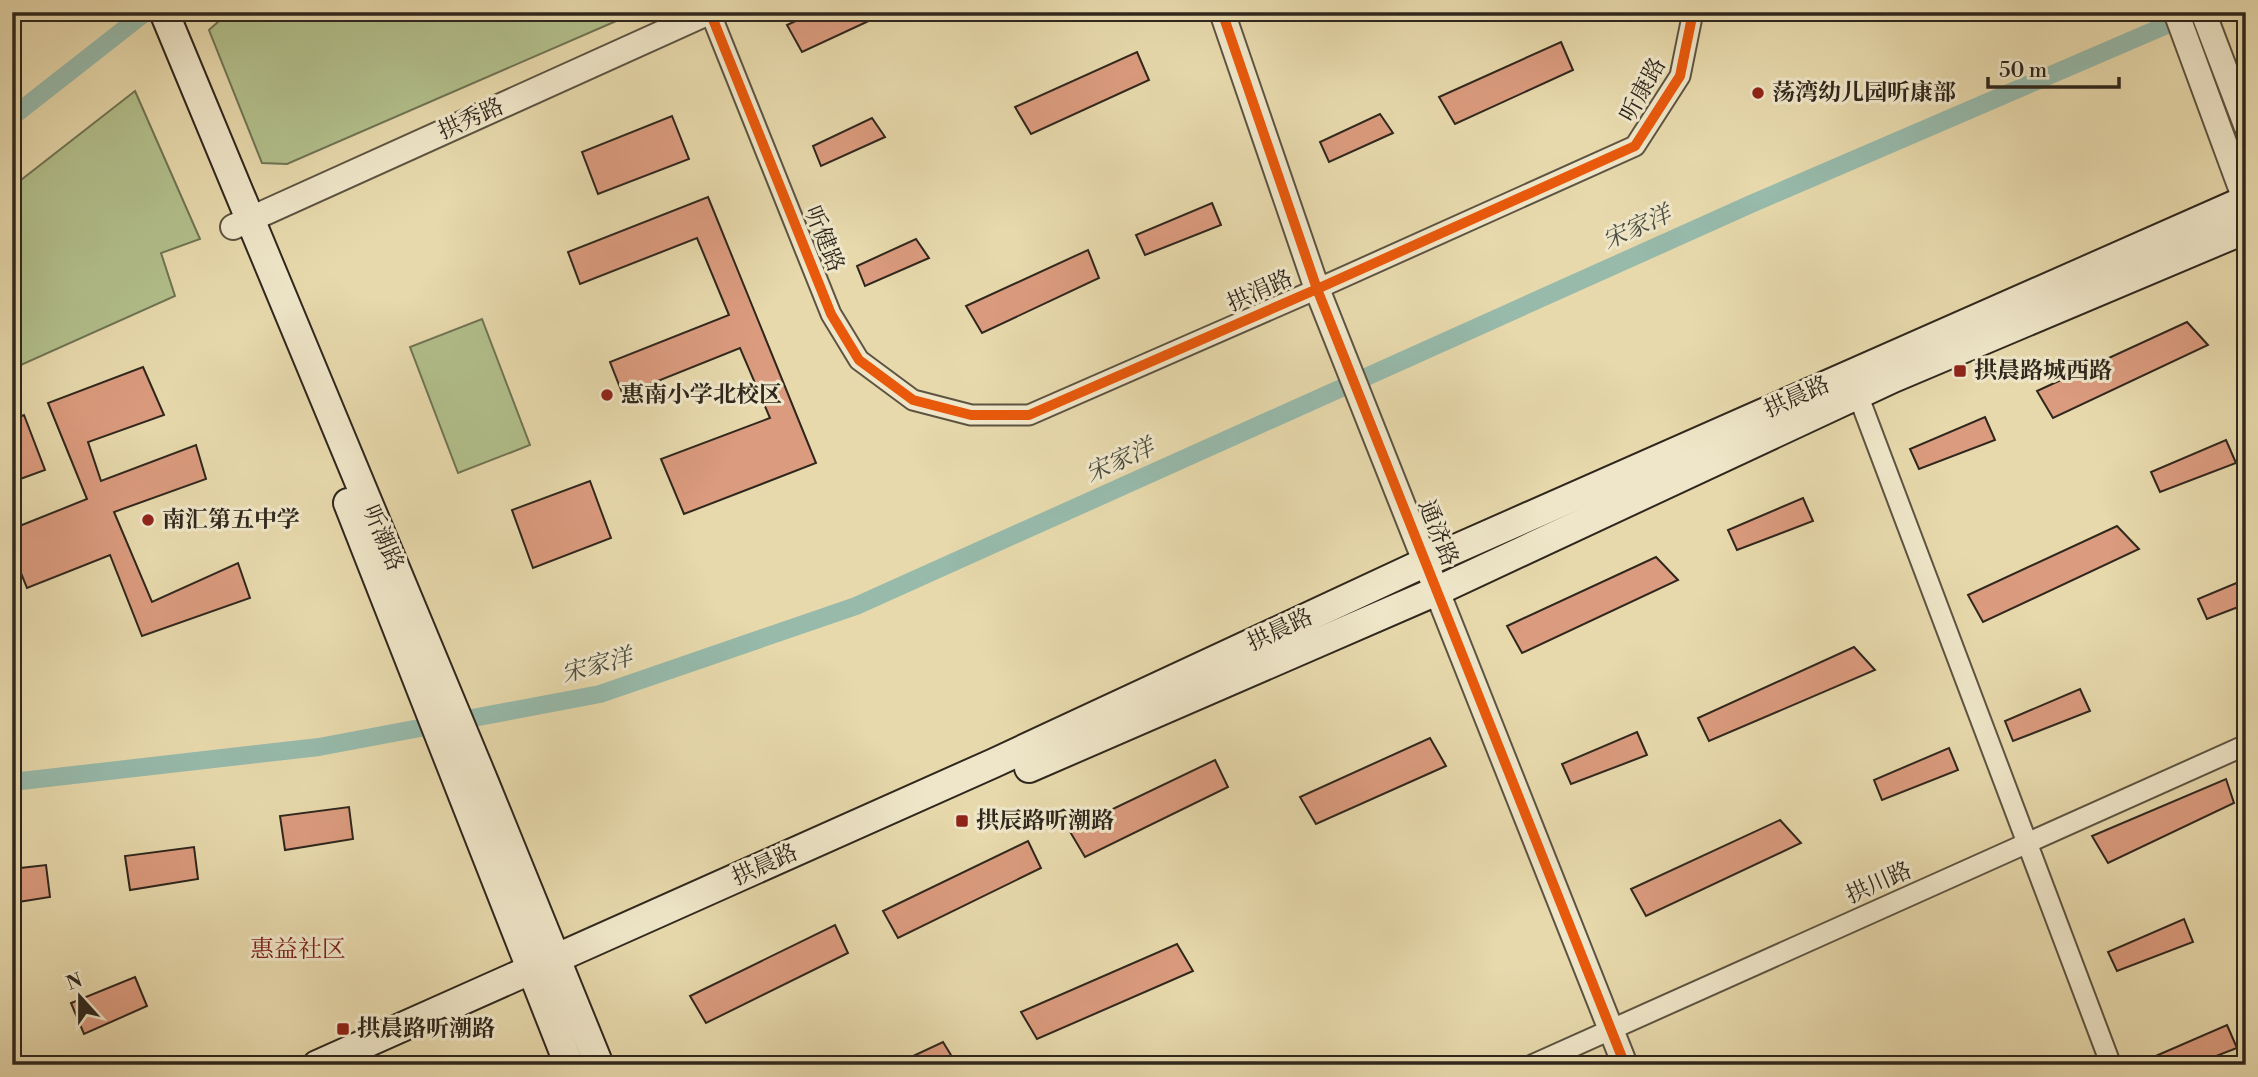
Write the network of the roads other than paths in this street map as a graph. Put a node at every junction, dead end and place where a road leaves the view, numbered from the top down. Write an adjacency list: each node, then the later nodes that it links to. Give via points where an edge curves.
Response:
1 (144, 12): 8 (main road, 听潮路)
2 (164, 12): 8 (main road, 听潮路)
3 (710, 12): 12 (street, 拱秀路); 16 (street, 听健路, via 831,314 859,360 914,400)
4 (1222, 12): 14 (street, 通济路)
5 (1693, 12): 10 (street, 听康路, via 1680,76)
6 (2176, 12): 11 (street)
7 (2203, 12): 9 (street)
8 (170, 54): 12 (main road, 听潮路)
9 (2246, 125)
10 (1635, 146): 14 (street, 拱涓路)
11 (2245, 200): 17 (main road, 拱晨路)
12 (241, 223): 21 (main road, 听潮路, via 293,366 422,662)
13 (2246, 229): 15 (main road, 拱晨路)
14 (1317, 289): 16 (street, 拱涓路, via 1028,415); 17 (street, 通济路)
15 (1858, 395): 18 (main road, 拱晨路); 20 (street)
16 (971, 415)
17 (1426, 562): 18 (street, 通济路); 21 (main road, 拱晨路)
18 (1439, 590): 21 (main road, 拱晨路); 22 (street, 通济路)
19 (2246, 745): 20 (street, 拱川路)
20 (2027, 843): 22 (street, 拱川路); 29 (street)
21 (546, 972): 23 (main road, 拱晨路); 24 (main road, 拱晨路); 25 (main road, 听潮路); 26 (main road, 听潮路)
22 (1611, 1029): 27 (street, 拱川路); 28 (street, 通济路)
23 (317, 1065)
24 (362, 1065)
25 (569, 1065)
26 (599, 1065)
27 (1532, 1065)
28 (1625, 1065)
29 (2111, 1065)

